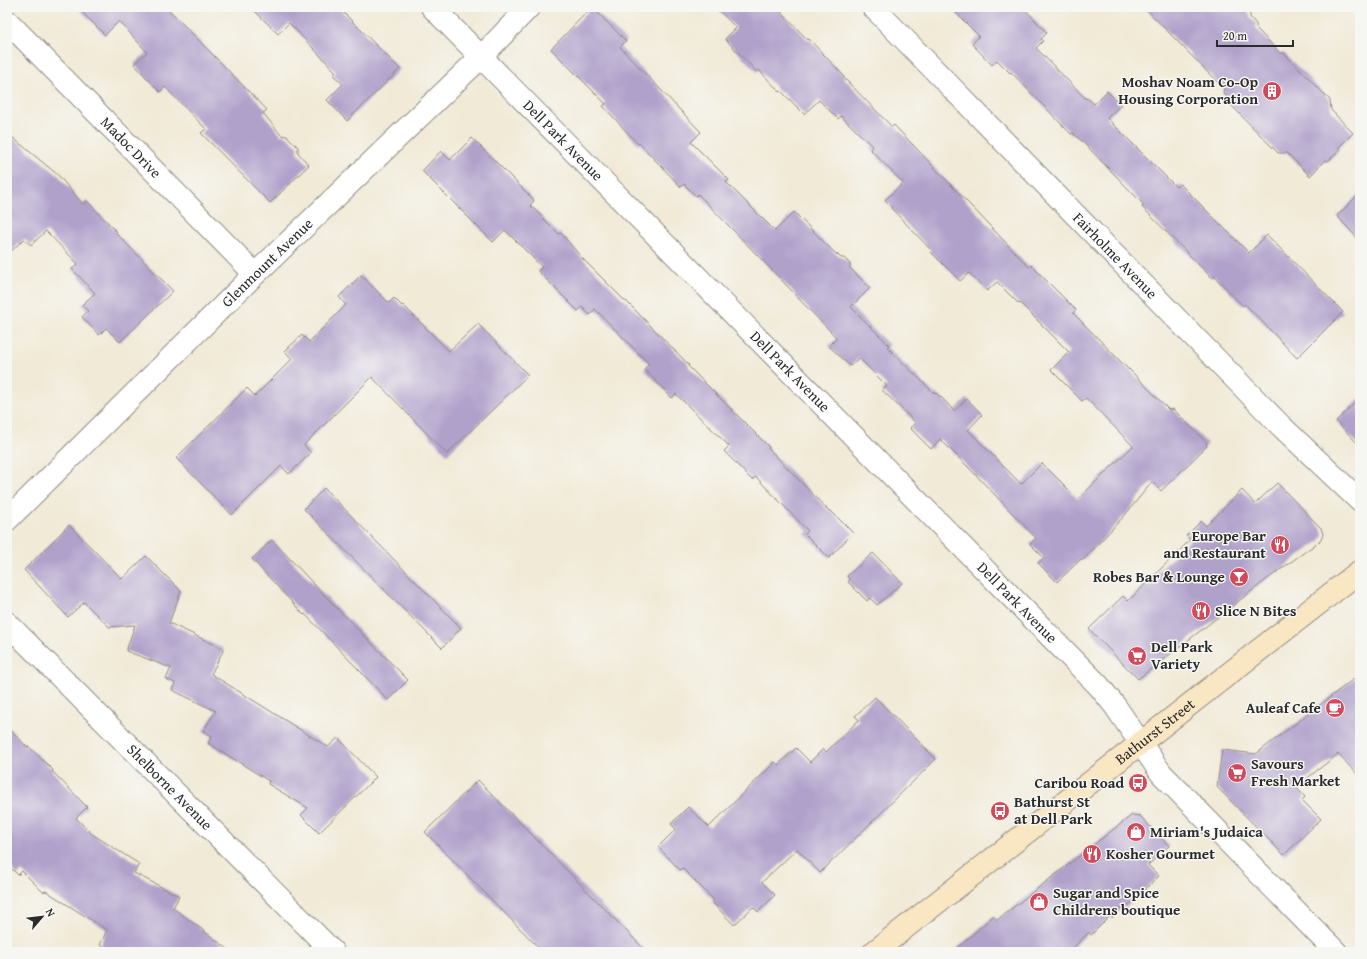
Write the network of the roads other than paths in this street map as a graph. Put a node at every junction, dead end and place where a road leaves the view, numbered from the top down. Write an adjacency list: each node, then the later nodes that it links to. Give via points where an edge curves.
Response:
1 (432, 7): 5 (street, Dell Park Avenue)
2 (529, 7): 5 (street, Glenmount Avenue)
3 (873, 7): 7 (street, Fairholme Avenue, via 1281,426)
4 (7, 21): 6 (street, Madoc Drive)
5 (480, 57): 6 (street, Glenmount Avenue); 11 (street, Dell Park Avenue, via 1099,686)
6 (255, 274): 8 (street, Glenmount Avenue)
7 (1360, 501)
8 (7, 520)
9 (1360, 570): 11 (main road, Bathurst Street)
10 (7, 623): 12 (street, Shelborne Avenue)
11 (1140, 742): 13 (main road, Bathurst Street); 14 (street, via 1161,773)
12 (333, 952)
13 (874, 952)
14 (1336, 952)

